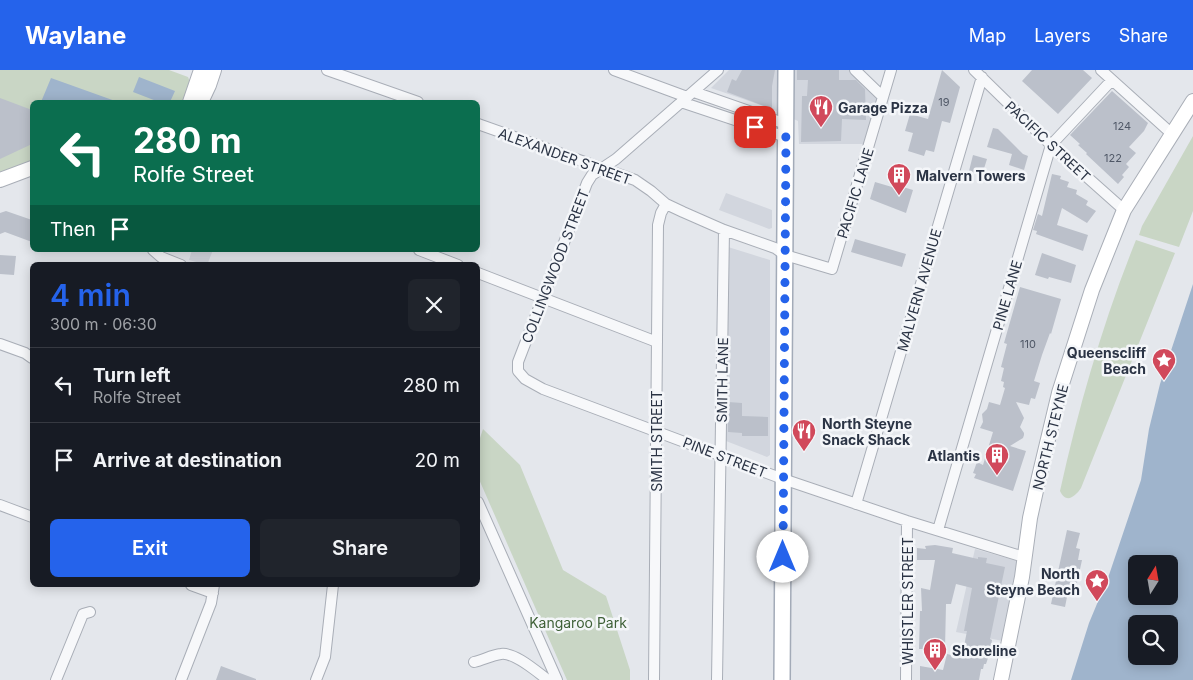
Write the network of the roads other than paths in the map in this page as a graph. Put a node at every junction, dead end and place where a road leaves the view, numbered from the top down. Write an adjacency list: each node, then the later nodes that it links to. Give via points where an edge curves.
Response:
1 (203, 70): 13 (main road); 14 (main road, via 209,85)
2 (327, 70): 15 (street)
3 (614, 70): 11 (street)
4 (718, 70): 11 (street, COLLINGWOOD STREET)
5 (786, 70): 18 (main road)
6 (855, 70): 12 (street)
7 (891, 70): 12 (street, PACIFIC LANE)
8 (1101, 70): 10 (street)
9 (978, 73): 20 (street, PACIFIC STREET); 41 (street, MALVERN AVENUE)
10 (1112, 80): 19 (street); 20 (street, PINE LANE)
11 (688, 97): 18 (street); 18 (street); 21 (street, COLLINGWOOD STREET)
12 (883, 97): 29 (street, PACIFIC LANE, via 832,269)
13 (191, 100)
14 (202, 100)
15 (412, 100)
16 (1193, 101): 19 (main road, NORTH STEYNE)
17 (480, 125): 21 (street, ALEXANDER STREET)
18 (786, 131): 29 (main road)
19 (1172, 134): 25 (main road, NORTH STEYNE)
20 (1051, 145): 25 (street, PACIFIC STREET); 46 (street, PINE LANE)
21 (602, 168): 24 (street, ALEXANDER STREET, via 635,180); 33 (street, COLLINGWOOD STREET, via 587,183)
22 (30, 169): 23 (main road)
23 (0, 180)
24 (666, 204): 26 (street, ALEXANDER STREET); 34 (street, SMITH STREET, via 658,225)
25 (1124, 210): 47 (main road, NORTH STEYNE, via 1092,290 1059,392)
26 (724, 230): 29 (street, ALEXANDER STREET, via 775,248); 39 (street, SMITH LANE)
27 (155, 252): 30 (street)
28 (424, 252): 31 (street)
29 (785, 255): 40 (main road)
30 (173, 262)
31 (450, 262)
32 (480, 274): 33 (street)
33 (544, 298): 34 (street); 37 (street, COLLINGWOOD STREET, via 518,362)
34 (657, 342): 38 (street, SMITH STREET)
35 (0, 344): 36 (street)
36 (30, 357)
37 (518, 371): 38 (street, PINE STREET, via 542,389)
38 (657, 431): 39 (street, PINE STREET); 57 (street, SMITH STREET)
39 (721, 455): 40 (street, PINE STREET); 58 (street, SMITH LANE)
40 (783, 480): 41 (street, PINE STREET); 59 (main road)
41 (856, 504): 45 (street, PINE STREET)
42 (0, 505): 44 (street)
43 (480, 507): 56 (street)
44 (30, 516)
45 (907, 521): 46 (street, PINE STREET); 60 (street, WHISTLER STREET)
46 (938, 530): 47 (street, PINE STREET)
47 (1024, 557): 61 (main road, NORTH STEYNE)
48 (332, 587): 54 (street, via 326,650)
49 (213, 589): 53 (street)
50 (90, 612): 52 (street, via 83,614)
51 (474, 662): 55 (street, via 502,654 512,656)
52 (56, 680)
53 (181, 680)
54 (316, 680)
55 (548, 680)
56 (557, 680)
57 (654, 680)
58 (717, 680)
59 (782, 680)
60 (906, 680)
61 (1001, 680)

